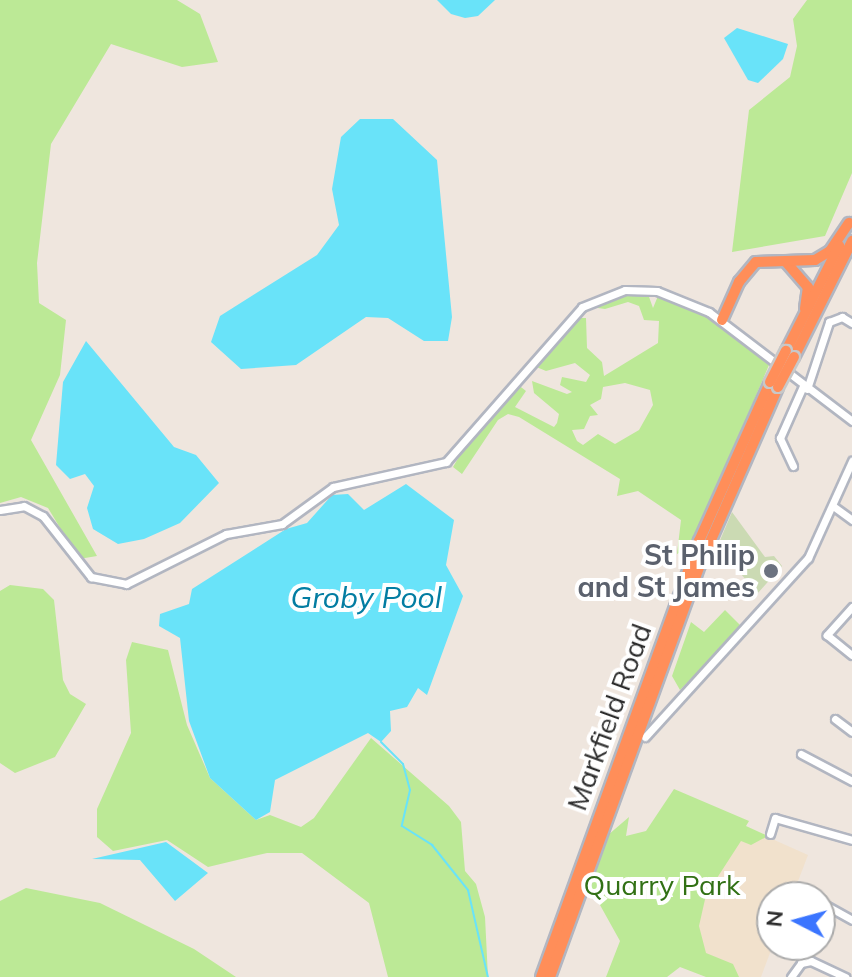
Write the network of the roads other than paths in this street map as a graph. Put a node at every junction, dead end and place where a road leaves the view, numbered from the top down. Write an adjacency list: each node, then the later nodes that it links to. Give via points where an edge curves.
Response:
1 (850, 219): 3 (highway, via 822,257); 5 (highway, Markfield Road)
2 (852, 241): 7 (highway, Markfield Road)
3 (785, 261): 4 (highway, via 764,259 747,269); 5 (highway, via 808,287)
4 (722, 320): 9 (street); 14 (street, via 657,291 625,290 595,298 446,462 333,487 282,524 226,534 126,584 91,577 43,516 24,506)
5 (802, 322): 7 (highway, Markfield Road)
6 (852, 323): 9 (street, via 842,317 829,322)
7 (790, 354): 8 (highway, Markfield Road, bridge)
8 (774, 384): 23 (highway, Markfield Road); 26 (highway, Markfield Road, via 694,555)
9 (805, 388): 10 (street); 12 (street, via 780,438)
10 (852, 421)
11 (852, 461): 13 (street, Markfield Road)
12 (790, 464)
13 (833, 506): 15 (street); 20 (street, Markfield Road, via 798,571)
14 (0, 510)
15 (852, 520)
16 (852, 607): 17 (street, via 827,635)
17 (852, 655)
18 (835, 719): 19 (street)
19 (852, 732)
20 (645, 737): 23 (highway)
21 (801, 754): 22 (street)
22 (852, 781)
23 (620, 782): 27 (highway, Markfield Road)
24 (770, 834): 25 (street, via 775,818)
25 (851, 840)
26 (541, 977)
27 (550, 977)
28 (791, 977): 29 (street, via 801,963 811,961)
29 (845, 977)

